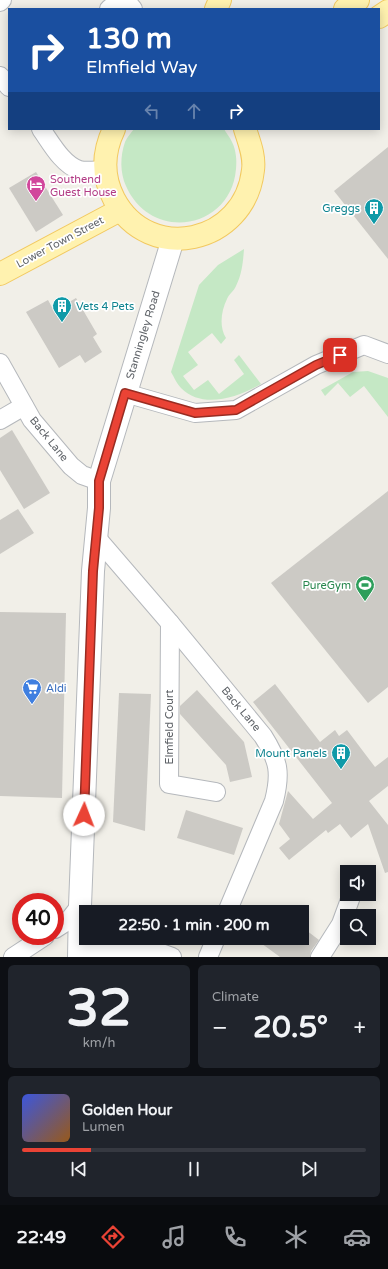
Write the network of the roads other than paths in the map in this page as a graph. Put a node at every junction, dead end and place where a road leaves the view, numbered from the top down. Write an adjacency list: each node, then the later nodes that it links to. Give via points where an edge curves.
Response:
1 (358, 0): 2 (main road)
2 (346, 8)
3 (114, 130): 8 (main road, via 105,154)
4 (244, 130): 7 (main road)
5 (261, 130): 7 (main road)
6 (48, 131): 8 (street, via 63,159 72,166 86,171)
7 (252, 149): 10 (main road, via 253,170 248,192 237,211 223,225 200,236)
8 (105, 170): 9 (main road, via 109,189)
9 (120, 210): 10 (main road, via 135,225 152,234); 11 (main road, Lower Town Street)
10 (172, 239): 14 (street, Stanningley Road)
11 (0, 274)
12 (388, 354): 14 (street, via 364,345 316,365 236,410 195,413)
13 (0, 363): 15 (street, Back Lane)
14 (125, 393): 17 (street, Stanningley Road)
15 (24, 406): 16 (street); 17 (street, Back Lane, via 32,420 71,466)
16 (0, 420)
17 (99, 481): 18 (street, Stanningley Road)
18 (96, 538): 19 (street, Back Lane); 22 (street, Stanningley Road)
19 (170, 623): 20 (street, Elmfield Court, via 169,784); 23 (street, Back Lane, via 263,736 274,753 278,768 274,801)
20 (216, 792)
21 (349, 901): 32 (street, via 341,924)
22 (80, 905)
23 (230, 905)
24 (79, 907): 25 (street)
25 (64, 923)
26 (31, 945): 29 (street)
27 (213, 945): 31 (street)
28 (80, 953): 30 (street, via 161,953)
29 (13, 957)
30 (172, 957)
31 (208, 957)
32 (320, 957)

